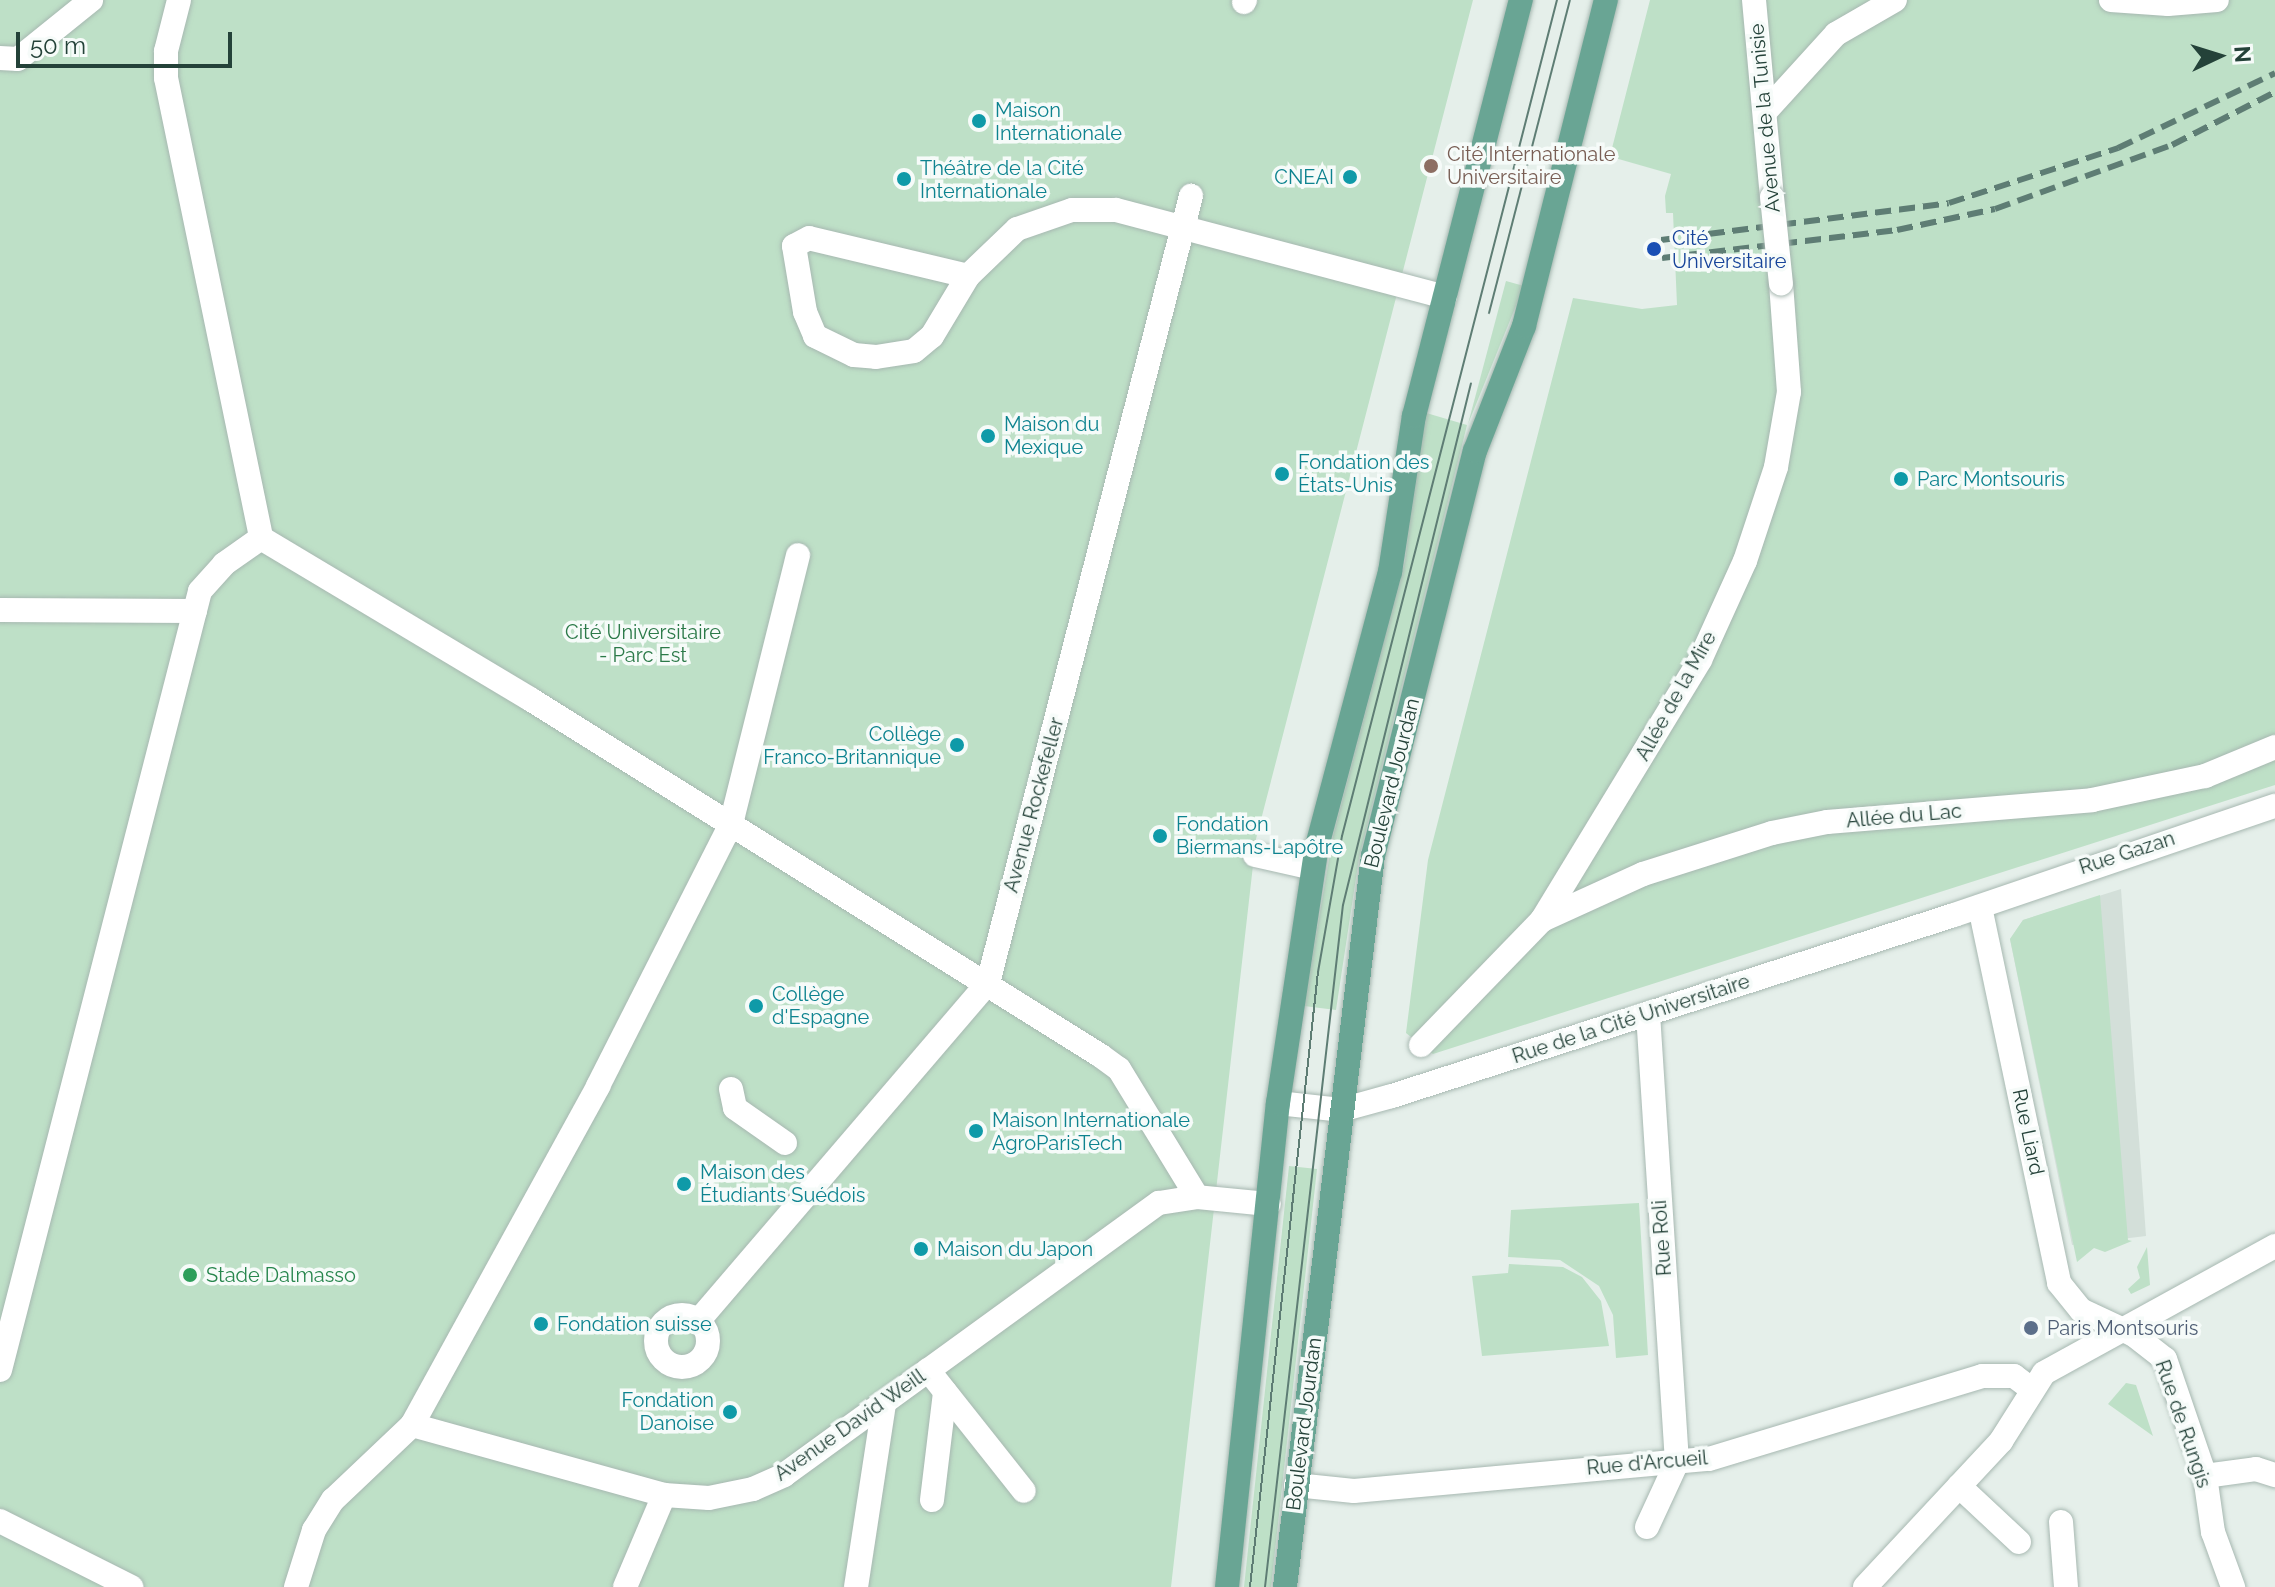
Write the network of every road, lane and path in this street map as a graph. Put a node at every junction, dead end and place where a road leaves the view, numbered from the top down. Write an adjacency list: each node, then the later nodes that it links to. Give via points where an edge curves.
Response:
1 (91, 0): 9 (street)
2 (179, 0): 16 (street, via 166,51 166,78)
3 (1521, 0): 15 (main road)
4 (1606, 0): 32 (main road, Boulevard Jourdan, via 1524,326 1475,451 1373,856)
5 (1754, 0): 10 (street, Avenue de la Tunisie)
6 (1895, 0): 10 (street, via 1836,34)
7 (2111, 0): 8 (street)
8 (2217, 0)
9 (6, 63)
10 (1765, 112): 14 (street, Avenue de la Tunisie, bridge)
11 (1191, 196): 12 (street, Avenue Rockefeller)
12 (1183, 228): 13 (street, via 1118,201 1072,210 1017,229); 15 (street); 27 (street, Avenue Rockefeller)
13 (968, 276): 13 (street, via 809,238 794,246 809,327 823,341 854,355 891,357 914,351 932,336)
14 (1781, 284): 26 (street, Allée de la Mire, via 1789,392 1765,509 1700,660)
15 (1445, 297): 24 (main road, via 1414,416 1390,572)
16 (261, 538): 19 (street, via 207,580); 22 (street)
17 (798, 555): 22 (street)
18 (0, 610): 19 (street)
19 (195, 611): 39 (street)
20 (2275, 747): 26 (street, Allée du Lac, via 2205,776 2092,800 1827,822 1772,833 1643,874)
21 (2275, 806): 25 (street, Rue Gazan)
22 (731, 824): 27 (street); 44 (street, via 598,1086)
23 (1255, 855): 24 (street)
24 (1313, 868): 31 (main road)
25 (1980, 907): 28 (street, Rue de la Cité Universitaire); 38 (street, Rue Liard, via 2059,1283 2081,1310)
26 (1542, 920): 29 (street, Allée de la Mire)
27 (988, 983): 34 (street, via 1119,1069); 37 (street, Avenue Rockefeller)
28 (1648, 1014): 32 (street, Rue de la Cité Universitaire); 45 (street, Rue Roli)
29 (1421, 1045)
30 (731, 1089): 33 (street, via 735,1108)
31 (1278, 1103): 32 (street, Rue de la Cité Universitaire); 35 (main road)
32 (1341, 1110): 48 (main road, Boulevard Jourdan)
33 (785, 1143)
34 (1197, 1197): 35 (street, Avenue David Weill); 40 (street, Avenue David Weill, via 1159,1203)
35 (1269, 1204): 61 (main road)
36 (2275, 1246): 38 (street)
37 (699, 1320)
38 (2118, 1329): 41 (street, via 2044,1373); 47 (street, Rue de Rungis, via 2165,1359)
39 (0, 1370)
40 (928, 1370): 42 (street); 43 (street, Avenue David Weill)
41 (2030, 1388): 45 (street, Rue d'Arcueil, via 2014,1376 1982,1376 1723,1455); 49 (street, via 2010,1429)
42 (945, 1392): 50 (street); 52 (street)
43 (884, 1403): 51 (street, Avenue David Weill, via 784,1475 753,1489 709,1498); 60 (street)
44 (412, 1425): 51 (street, Avenue David Weill); 58 (street, via 333,1500 314,1530)
45 (1677, 1462): 48 (street, Rue d'Arcueil, via 1354,1491); 55 (street)
46 (2275, 1475): 47 (street, via 2256,1469)
47 (2205, 1476): 65 (street, Rue de Rungis, via 2213,1532)
48 (1296, 1485): 62 (main road, Boulevard Jourdan)
49 (1959, 1486): 56 (street); 63 (street)
50 (1024, 1491)
51 (664, 1495): 59 (street)
52 (932, 1500)
53 (0, 1521): 57 (street)
54 (2061, 1522): 64 (street)
55 (1647, 1527)
56 (2019, 1542)
57 (131, 1587)
58 (296, 1587)
59 (625, 1587)
60 (856, 1587)
61 (1227, 1587)
62 (1285, 1587)
63 (1865, 1587)
64 (2066, 1587)
65 (2233, 1587)

